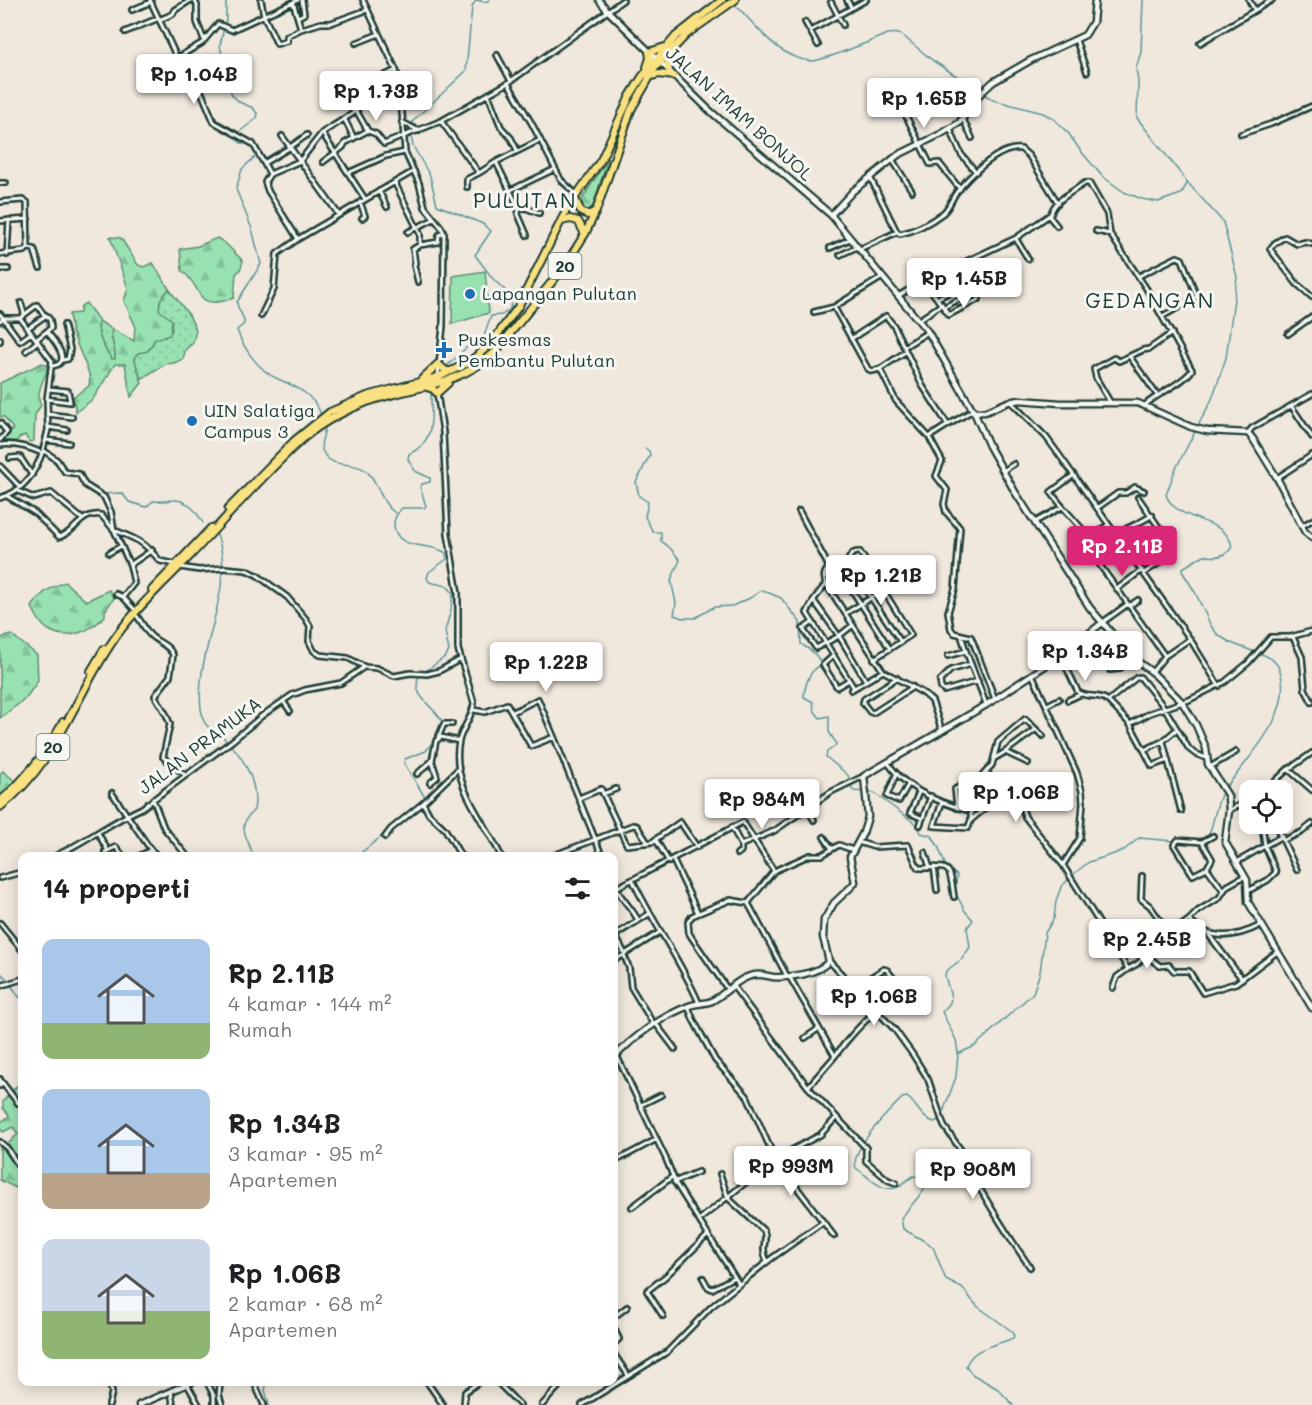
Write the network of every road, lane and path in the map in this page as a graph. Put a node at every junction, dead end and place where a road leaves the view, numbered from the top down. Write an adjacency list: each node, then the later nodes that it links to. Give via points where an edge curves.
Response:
1 (192, 0): 26 (street); 33 (street, via 197,5 197,22)
2 (261, 0): 23 (street)
3 (300, 0): 15 (street); 24 (street, via 304,14)
4 (363, 0): 20 (street)
5 (599, 0): 21 (street, JALAN IMAM BONJOL)
6 (623, 0): 21 (street)
7 (723, 0): 25 (highway, 20)
8 (735, 0): 25 (highway, 20)
9 (847, 0): 17 (street)
10 (864, 0): 17 (street)
11 (1095, 0): 34 (street, via 1091,27)
12 (1249, 0): 18 (street)
13 (1272, 0): 18 (street)
14 (150, 1): 19 (street); 26 (street)
15 (293, 2): 23 (street); 24 (street)
16 (831, 2): 22 (street)
17 (851, 8): 22 (street)
18 (1254, 9): 36 (street)
19 (132, 10)
20 (367, 10): 29 (street); 32 (street)
21 (608, 11): 39 (street, JALAN IMAM BONJOL); 47 (street)
22 (838, 15): 28 (street); 30 (street)
23 (264, 16): 29 (street, via 277,43); 33 (street, via 232,30 216,25)
24 (298, 17): 29 (street)
25 (705, 18): 38 (highway, 20)
26 (159, 19): 31 (street); 41 (street)
27 (805, 22): 30 (street)
28 (843, 25)
29 (301, 29)
30 (810, 31): 37 (street)
31 (125, 32)
32 (379, 33): 35 (street); 43 (street)
33 (204, 40): 41 (street)
34 (1076, 40): 44 (street); 52 (street, via 1031,60 988,86)
35 (356, 43)
36 (1200, 43)
37 (818, 45)
38 (669, 48): 39 (highway); 42 (highway, 20); 45 (highway)
39 (650, 52): 42 (street, JALAN IMAM BONJOL); 46 (highway)
40 (497, 55): 47 (street)
41 (177, 58): 76 (street, via 183,78 195,77 214,122 253,144)
42 (658, 60): 45 (street, JALAN IMAM BONJOL); 46 (highway, 20)
43 (396, 70): 50 (street, via 366,84); 55 (street)
44 (1087, 72)
45 (672, 74): 46 (highway); 102 (street, JALAN IMAM BONJOL)
46 (646, 77): 92 (highway, 20, via 630,96 601,160); 99 (highway, 20, via 625,124)
47 (510, 82): 48 (street); 66 (street)
48 (488, 94): 54 (street); 69 (street, via 501,127)
49 (1312, 106): 60 (street)
50 (356, 110): 53 (street); 57 (street)
51 (904, 112): 67 (street)
52 (963, 119): 56 (street); 65 (street)
53 (345, 120): 59 (street); 64 (street)
54 (441, 121): 58 (street); 81 (street)
55 (402, 122): 58 (street); 62 (street)
56 (950, 129): 67 (street); 79 (street, via 961,154)
57 (368, 131): 62 (street, via 384,144); 64 (street)
58 (418, 131): 62 (street)
59 (321, 133): 71 (street); 73 (street)
60 (1241, 134)
61 (308, 135): 68 (street)
62 (408, 135): 70 (street)
63 (282, 136): 68 (street)
64 (354, 138): 71 (street)
65 (972, 138)
66 (540, 140): 69 (street); 77 (street)
67 (919, 144): 72 (street); 88 (street, via 930,164 939,163)
68 (290, 148): 73 (street); 76 (street)
69 (518, 150): 75 (street)
70 (405, 152): 78 (street); 80 (street)
71 (335, 153): 74 (street); 80 (street)
72 (892, 159): 83 (street); 91 (street)
73 (300, 161): 82 (street); 101 (street)
74 (323, 162)
75 (496, 162): 81 (street); 90 (street)
76 (264, 163): 82 (street)
77 (555, 170): 90 (street); 92 (street)
78 (414, 171): 86 (street); 106 (street, via 425,207)
79 (975, 172): 88 (street); 96 (street, via 1002,153 1021,149)
80 (348, 173): 93 (street)
81 (478, 173): 87 (street, via 467,179)
82 (270, 174): 121 (street, via 265,182 268,191)
83 (870, 177): 102 (street); 114 (street)
84 (0, 183): 85 (street)
85 (6, 183)
86 (395, 183): 89 (street); 111 (street)
87 (467, 187)
88 (960, 189): 114 (street, via 940,215 909,232)
89 (379, 191): 93 (street); 97 (street)
90 (509, 191): 98 (street)
91 (912, 191)
92 (576, 197): 99 (highway, via 581,212 588,215); 109 (highway, 20)
93 (365, 199): 95 (street)
94 (0, 202): 105 (street, via 27,202)
95 (360, 202): 101 (street); 104 (street, via 365,216)
96 (1058, 203): 103 (street); 117 (street, via 1089,183 1107,214)
97 (387, 207)
98 (519, 209): 100 (street); 118 (street)
99 (596, 211): 116 (highway, 20)
100 (539, 213)
101 (339, 215): 121 (street)
102 (831, 215): 119 (street, JALAN IMAM BONJOL)
103 (1049, 216): 110 (street); 120 (street)
104 (362, 218)
105 (28, 219): 107 (street); 124 (street)
106 (434, 219): 111 (street); 115 (street)
107 (9, 220): 108 (street); 128 (street)
108 (0, 221)
109 (562, 221): 116 (highway, via 579,221); 173 (highway, 20, via 518,307 500,332 483,352)
110 (1057, 226)
111 (417, 228): 113 (street); 122 (street)
112 (1096, 231): 117 (street)
113 (408, 232)
114 (897, 232): 126 (street)
115 (444, 233): 122 (street, via 439,235 438,242); 170 (street, via 443,326)
116 (585, 234): 174 (highway, 20, via 564,267 496,351)
117 (1110, 234): 134 (street)
118 (527, 236)
119 (852, 238): 125 (street); 126 (street, JALAN IMAM BONJOL)
120 (1016, 238): 130 (street); 136 (street)
121 (298, 239): 151 (street, via 277,254 274,289)
122 (420, 244): 137 (street, via 413,249)
123 (1312, 244): 142 (street, via 1297,244 1285,237 1270,249)
124 (28, 248): 128 (street); 131 (street, via 34,249)
125 (830, 248)
126 (859, 248): 129 (street); 135 (street, JALAN IMAM BONJOL)
127 (0, 254): 128 (street)
128 (8, 255)
129 (840, 255)
130 (1028, 260)
131 (40, 268)
132 (0, 269): 133 (street)
133 (8, 269)
134 (1139, 276): 152 (street); 152 (street, via 1177,257 1182,259 1197,297)
135 (881, 278): 141 (street, JALAN IMAM BONJOL); 146 (street)
136 (924, 281): 139 (street); 141 (street)
137 (418, 282)
138 (969, 282): 139 (street, via 964,274); 140 (street); 143 (street)
139 (930, 289): 143 (street)
140 (975, 291): 145 (street); 145 (street, via 978,300 951,315)
141 (898, 296): 156 (street, JALAN IMAM BONJOL)
142 (1312, 297)
143 (938, 298): 145 (street)
144 (21, 303): 148 (street)
145 (943, 306): 156 (street)
146 (834, 307): 147 (street); 164 (street)
147 (814, 312)
148 (24, 313): 150 (street, via 38,305); 154 (street)
149 (0, 314): 155 (street)
150 (46, 315): 158 (street); 159 (street, via 52,326)
151 (261, 316)
152 (1163, 316): 162 (street)
153 (1312, 317): 163 (street)
154 (20, 318): 155 (street); 158 (street)
155 (2, 320): 161 (street, via 20,340)
156 (918, 320): 160 (street, JALAN IMAM BONJOL)
157 (64, 325): 169 (street, via 70,349 68,359)
158 (28, 328): 161 (street)
159 (47, 332): 165 (street); 169 (street)
160 (928, 332): 166 (street); 188 (street, JALAN IMAM BONJOL)
161 (31, 333): 165 (street)
162 (1172, 333): 168 (street); 181 (street, via 1191,372)
163 (1288, 334)
164 (851, 339): 166 (street, via 886,316); 172 (street, via 868,369)
165 (37, 340): 167 (street); 171 (street)
166 (904, 350): 172 (street); 192 (street)
167 (27, 351)
168 (1130, 356): 181 (street); 184 (street, via 1119,361 1114,358 1094,369)
169 (63, 360): 171 (street)
170 (438, 364): 173 (highway); 175 (street); 176 (highway)
171 (53, 366): 178 (street)
172 (880, 369): 196 (street, via 896,401)
173 (453, 371): 175 (highway, 20)
174 (454, 379): 175 (highway, 20); 179 (highway)
175 (439, 380): 176 (highway, 20); 177 (highway, 20); 179 (street)
176 (416, 383): 186 (highway, 20, via 367,396)
177 (426, 386): 179 (highway); 186 (highway, 20)
178 (49, 389): 182 (street); 182 (street, via 68,391 70,403)
179 (437, 393): 272 (street)
180 (1312, 394): 187 (street)
181 (1157, 395): 185 (street)
182 (47, 399): 189 (street)
183 (1010, 401): 184 (street); 188 (street, via 985,412); 208 (street, via 1046,437)
184 (1110, 403): 185 (street)
185 (1145, 405): 195 (street, via 1191,427)
186 (347, 407): 237 (highway, 20, via 331,414 281,453)
187 (1292, 407): 195 (street); 197 (street)
188 (973, 411): 192 (street); 207 (street, JALAN IMAM BONJOL)
189 (47, 414): 190 (street); 193 (street)
190 (72, 417)
191 (0, 423): 198 (street, via 7,432)
192 (948, 425): 196 (street)
193 (48, 427): 194 (street); 199 (street)
194 (67, 430)
195 (1248, 433): 210 (street)
196 (929, 437): 287 (street, via 942,461 936,476 947,490 946,512 960,528 956,589 948,612 950,624 954,633 971,637)
197 (1312, 437)
198 (0, 440)
199 (46, 440): 200 (street); 202 (street)
200 (69, 443)
201 (0, 446): 202 (street, via 16,445)
202 (43, 452): 209 (street); 226 (street, via 57,460 66,472 79,474 85,485 101,494 111,512)
203 (1312, 455): 210 (street)
204 (10, 458): 209 (street, via 20,457)
205 (1014, 464): 207 (street)
206 (0, 465): 211 (street)
207 (1003, 471): 223 (street, JALAN IMAM BONJOL)
208 (1074, 475): 217 (street, via 1051,490); 218 (street)
209 (32, 476): 211 (street)
210 (1277, 477): 225 (street)
211 (20, 487): 212 (street)
212 (16, 490): 214 (street); 221 (street, via 33,497 51,493)
213 (1144, 491): 218 (street, via 1135,487 1118,493)
214 (7, 496): 216 (street); 221 (street, via 35,513 59,537 70,532)
215 (1138, 497): 220 (street)
216 (0, 498)
217 (1062, 507): 223 (street); 228 (street)
218 (1097, 508): 224 (street)
219 (799, 511): 238 (street)
220 (1152, 515): 227 (street); 233 (street, via 1165,536)
221 (81, 518): 226 (street, via 101,515)
222 (1312, 520): 225 (street)
223 (1034, 523): 256 (street, JALAN IMAM BONJOL)
224 (1109, 524): 227 (street); 228 (street)
225 (1302, 526): 229 (street)
226 (114, 530): 230 (street); 231 (street)
227 (1116, 535): 233 (street)
228 (1090, 538): 243 (street, via 1100,553 1097,561)
229 (1312, 538)
230 (121, 546): 232 (street); 236 (street)
231 (152, 550): 236 (street); 237 (street, via 160,561)
232 (109, 553)
233 (1133, 559): 240 (street)
234 (847, 562): 239 (street); 242 (street, via 851,555 860,552); 248 (street)
235 (1161, 562): 240 (street)
236 (130, 565): 247 (street, via 134,583)
237 (178, 565): 253 (highway, 20); 275 (street, via 199,570 252,572 287,597 308,622 309,641 317,654 348,658)
238 (829, 567): 239 (street, via 835,565); 241 (street, via 824,572)
239 (839, 570): 251 (street)
240 (1143, 571): 243 (street); 244 (street)
241 (826, 584): 250 (street); 254 (street)
242 (884, 590): 248 (street); 263 (street, via 911,635)
243 (1118, 590): 252 (street)
244 (1156, 590): 245 (street); 262 (street)
245 (1151, 593)
246 (116, 594): 247 (street)
247 (123, 597): 253 (street)
248 (871, 598): 251 (street); 263 (street)
249 (1138, 600): 252 (street)
250 (814, 601): 255 (street, via 807,612); 259 (street)
251 (861, 604): 254 (street); 265 (street)
252 (1129, 605): 256 (street); 270 (street)
253 (134, 612): 302 (highway, 20, via 103,649); 326 (street, via 149,634 167,645 173,655 170,676 155,696 170,724 163,758)
254 (846, 613): 257 (street)
255 (813, 622): 264 (street); 264 (street, via 803,629 814,646)
256 (1102, 623): 269 (street); 271 (street, JALAN IMAM BONJOL)
257 (853, 625): 259 (street); 273 (street)
258 (1312, 631): 260 (street)
259 (839, 636): 264 (street); 282 (street)
260 (1293, 637): 284 (street, via 1271,637 1240,672); 293 (street, via 1302,657 1305,689)
261 (962, 638): 266 (street)
262 (1190, 639): 270 (street); 284 (street)
263 (901, 642): 265 (street)
264 (827, 643): 267 (street)
265 (890, 649): 273 (street)
266 (966, 651): 268 (street); 274 (street)
267 (834, 655): 281 (street); 281 (street, via 823,665 837,687)
268 (948, 656)
269 (1061, 656): 279 (street); 286 (street)
270 (1165, 656): 278 (street)
271 (1132, 658): 277 (street, via 1119,669); 278 (street, JALAN IMAM BONJOL)
272 (461, 659): 275 (street, via 427,674 394,675); 297 (street)
273 (874, 659): 276 (street)
274 (971, 664): 283 (street); 283 (street, via 948,672 940,681 941,688 945,691)
275 (365, 667): 290 (street, JALAN PRAMUKA, via 341,683 305,690)
276 (883, 670): 280 (street); 282 (street)
277 (1110, 670)
278 (1152, 672): 292 (street, JALAN IMAM BONJOL)
279 (1032, 674): 287 (street); 295 (street)
280 (897, 678): 285 (street); 285 (street, via 864,699 870,712)
281 (849, 680): 282 (street, via 852,689)
282 (866, 681)
283 (978, 681): 294 (street)
284 (1219, 686): 292 (street)
285 (913, 687): 305 (street, via 932,701)
286 (1081, 694): 289 (street); 291 (street, via 1101,696)
287 (994, 699): 294 (street)
288 (1059, 699): 295 (street)
289 (1068, 700)
290 (284, 701): 298 (street); 326 (street, JALAN PRAMUKA)
291 (1108, 701): 296 (street, via 1139,677); 301 (street)
292 (1182, 702): 296 (street); 315 (street, JALAN IMAM BONJOL, via 1204,741)
293 (1312, 702)
294 (986, 705): 305 (street)
295 (1047, 705): 398 (street, via 1082,791 1080,838)
296 (1164, 707): 301 (street); 304 (street)
297 (473, 710): 299 (street, via 484,712 507,704); 309 (street)
298 (290, 711)
299 (513, 712): 307 (street, via 531,746); 307 (street, via 538,699)
300 (452, 724): 308 (street, via 444,724)
301 (1130, 724): 311 (street)
302 (63, 728): 344 (highway, 20); 349 (highway, 20, via 29,778)
303 (1035, 729): 306 (street); 312 (street); 316 (street, via 1025,719 998,742)
304 (1177, 729): 310 (street); 315 (street, via 1189,749)
305 (942, 731): 319 (street)
306 (1043, 736)
307 (554, 737): 340 (street)
308 (438, 738): 309 (street); 318 (street)
309 (459, 741): 322 (street)
310 (1162, 741): 311 (street); 317 (street)
311 (1144, 750): 317 (street, via 1152,766)
312 (1005, 752): 316 (street); 320 (street)
313 (1236, 752): 321 (street)
314 (1312, 753): 323 (street)
315 (1206, 758): 321 (street, JALAN IMAM BONJOL)
316 (994, 759): 324 (street)
317 (1168, 760): 355 (street)
318 (432, 761): 325 (street); 330 (street, via 436,777)
319 (888, 763): 327 (street); 328 (street)
320 (1028, 763)
321 (1210, 767): 353 (street, JALAN IMAM BONJOL, via 1228,796)
322 (458, 769): 346 (street); 391 (street, via 468,797)
323 (1288, 769): 329 (street); 335 (street)
324 (987, 773): 331 (street); 398 (street, via 1022,807 1025,817)
325 (417, 774)
326 (185, 775): 343 (street, JALAN PRAMUKA)
327 (896, 775): 332 (street); 332 (street, via 887,796 899,801)
328 (864, 776): 351 (street); 376 (street, via 868,817)
329 (1277, 780)
330 (430, 783)
331 (978, 783): 333 (street); 342 (street)
332 (908, 785): 336 (street)
333 (971, 788): 341 (street); 350 (street, via 955,789)
334 (616, 789): 338 (street)
335 (1312, 790)
336 (919, 792): 339 (street); 357 (street, via 910,813)
337 (112, 793): 356 (street)
338 (603, 794): 340 (street, via 600,789); 364 (street)
339 (931, 796): 345 (street); 357 (street)
340 (579, 798): 373 (street)
341 (971, 798): 352 (street); 354 (street)
342 (997, 798): 347 (street); 352 (street)
343 (153, 799): 356 (street, JALAN PRAMUKA); 389 (street, via 165,828)
344 (0, 801)
345 (942, 802): 350 (street); 359 (street, via 934,826 965,829)
346 (423, 803): 370 (street); 390 (street)
347 (1002, 805)
348 (1239, 805): 353 (street)
349 (0, 807)
350 (957, 808): 354 (street)
351 (808, 809): 358 (street); 375 (street)
352 (984, 809): 359 (street)
353 (1229, 810): 397 (street, via 1225,842)
354 (970, 811): 359 (street)
355 (1181, 811)
356 (127, 815): 365 (street, JALAN PRAMUKA); 383 (street)
357 (921, 818): 361 (street)
358 (814, 820)
359 (971, 820)
360 (1312, 824): 363 (street)
361 (920, 825)
362 (732, 827): 375 (street, via 743,822); 379 (street); 381 (street)
363 (1308, 828): 368 (street); 372 (street)
364 (619, 830): 373 (street); 378 (street, via 627,845); 378 (street, via 635,825)
365 (98, 833): 385 (street, JALAN PRAMUKA); 386 (street, via 106,851 116,847)
366 (1263, 834): 380 (street)
367 (1281, 834): 372 (street)
368 (1312, 834)
369 (1213, 836): 377 (street)
370 (385, 837)
371 (824, 837): 382 (street)
372 (1283, 838): 380 (street); 401 (street)
373 (594, 839): 392 (street); 393 (street)
374 (656, 840): 378 (street); 381 (street, via 680,822); 396 (street)
375 (755, 840): 379 (street); 402 (street)
376 (858, 842): 384 (street); 399 (street, via 874,847 908,845 916,867)
377 (1200, 842): 400 (street, via 1212,859); 400 (street, via 1176,842 1174,846 1193,875)
378 (648, 843)
379 (741, 845): 395 (street)
380 (1265, 846): 397 (street); 411 (street, via 1276,874)
381 (697, 847): 396 (street)
382 (832, 849): 384 (street, via 842,844); 402 (street)
383 (151, 850): 387 (street); 388 (street)
384 (853, 850): 431 (street, via 850,857 855,882 824,920 823,937)
385 (62, 852)
386 (120, 852)
387 (147, 852)
388 (153, 852)
389 (183, 852)
390 (459, 852)
391 (499, 852)
392 (562, 852)
393 (600, 852)
394 (925, 852): 399 (street)
395 (737, 854)
396 (671, 861): 407 (street); 415 (street)
397 (1237, 862): 405 (street)
398 (1063, 866): 432 (street)
399 (932, 867): 409 (street); 413 (street, via 948,870)
400 (1207, 867): 410 (street)
401 (1297, 870)
402 (774, 872): 414 (street)
403 (18, 873): 406 (street)
404 (1142, 876): 423 (street, via 1141,899)
405 (1245, 876): 410 (street); 411 (street)
406 (0, 879)
407 (632, 880): 408 (street); 416 (street)
408 (618, 887)
409 (938, 890)
410 (1224, 890): 418 (street)
411 (1248, 891): 420 (street, via 1248,902)
412 (618, 892): 417 (street)
413 (954, 897)
414 (748, 903): 415 (street, via 730,900); 433 (street)
415 (698, 913): 440 (street, via 689,919 690,933)
416 (649, 914): 417 (street); 421 (street)
417 (638, 920): 422 (street)
418 (1189, 920): 423 (street); 424 (street)
419 (0, 923): 426 (street)
420 (1261, 925): 424 (street, via 1242,933); 427 (street)
421 (660, 932): 428 (street); 442 (street)
422 (618, 933)
423 (1170, 934): 429 (street)
424 (1209, 935): 435 (street)
425 (618, 941): 428 (street)
426 (18, 945)
427 (1278, 952): 435 (street); 444 (street)
428 (625, 955): 430 (street); 446 (street, via 631,987)
429 (1146, 955): 432 (street); 435 (street, via 1160,966 1189,971 1203,993)
430 (618, 958)
431 (829, 961): 433 (street, via 817,970); 438 (street)
432 (1128, 969): 439 (street, via 1117,976)
433 (788, 976): 437 (street, via 753,975); 447 (street)
434 (18, 980): 436 (street)
435 (1242, 980)
436 (0, 986)
437 (733, 986): 440 (street); 455 (street)
438 (854, 987): 441 (street); 445 (street); 445 (street, via 887,970 902,989)
439 (1113, 988)
440 (728, 990): 442 (street, via 712,1001)
441 (840, 995)
442 (699, 1003): 443 (street)
443 (688, 1006): 446 (street); 462 (street, via 715,1060 747,1096)
444 (1312, 1008)
445 (875, 1010): 451 (street); 478 (street, via 895,1030 924,1072 942,1122 970,1163 969,1170 985,1201)
446 (655, 1025): 449 (street); 450 (street)
447 (819, 1029): 448 (street); 451 (street)
448 (805, 1038)
449 (675, 1049)
450 (618, 1052)
451 (835, 1056): 455 (street)
452 (618, 1060): 458 (street)
453 (0, 1080): 454 (street); 457 (street)
454 (0, 1086)
455 (808, 1087): 459 (street)
456 (661, 1095): 458 (street)
457 (18, 1103)
458 (641, 1105): 460 (street)
459 (836, 1118): 465 (street, via 820,1135 786,1154); 470 (street, via 867,1149 866,1161)
460 (657, 1139): 463 (street); 468 (street)
461 (0, 1142): 464 (street)
462 (775, 1159): 465 (street); 471 (street)
463 (618, 1160)
464 (18, 1165)
465 (779, 1165): 474 (street)
466 (698, 1173): 469 (street)
467 (720, 1174): 471 (street)
468 (672, 1177): 469 (street); 472 (street)
469 (674, 1182): 473 (street)
470 (896, 1183)
471 (728, 1198): 473 (street); 477 (street, via 766,1234 763,1251)
472 (632, 1207)
473 (699, 1221): 475 (street)
474 (823, 1222): 476 (street); 477 (street)
475 (708, 1235): 479 (street); 484 (street, via 647,1291)
476 (834, 1236)
477 (768, 1262): 481 (street)
478 (1030, 1267)
479 (734, 1277): 480 (street, via 712,1289); 481 (street)
480 (703, 1278)
481 (740, 1284): 486 (street, via 701,1315 667,1352)
482 (627, 1306): 483 (street)
483 (618, 1314)
484 (663, 1316)
485 (618, 1360): 486 (street)
486 (628, 1375): 487 (street)
487 (618, 1382)
488 (110, 1386): 502 (street)
489 (182, 1386): 499 (street)
490 (190, 1386): 505 (street)
491 (209, 1386): 501 (street)
492 (220, 1386): 500 (street)
493 (256, 1386): 508 (street)
494 (430, 1386): 509 (street)
495 (473, 1386): 510 (street, via 465,1392)
496 (501, 1386): 511 (street)
497 (559, 1386): 512 (street)
498 (611, 1386): 513 (street)
499 (171, 1391): 503 (street); 504 (street)
500 (219, 1395): 501 (street); 507 (street)
501 (214, 1396): 506 (street)
502 (109, 1405)
503 (139, 1405)
504 (173, 1405)
505 (199, 1405)
506 (214, 1405)
507 (222, 1405)
508 (264, 1405)
509 (443, 1405)
510 (464, 1405)
511 (520, 1405)
512 (542, 1405)
513 (582, 1405)

